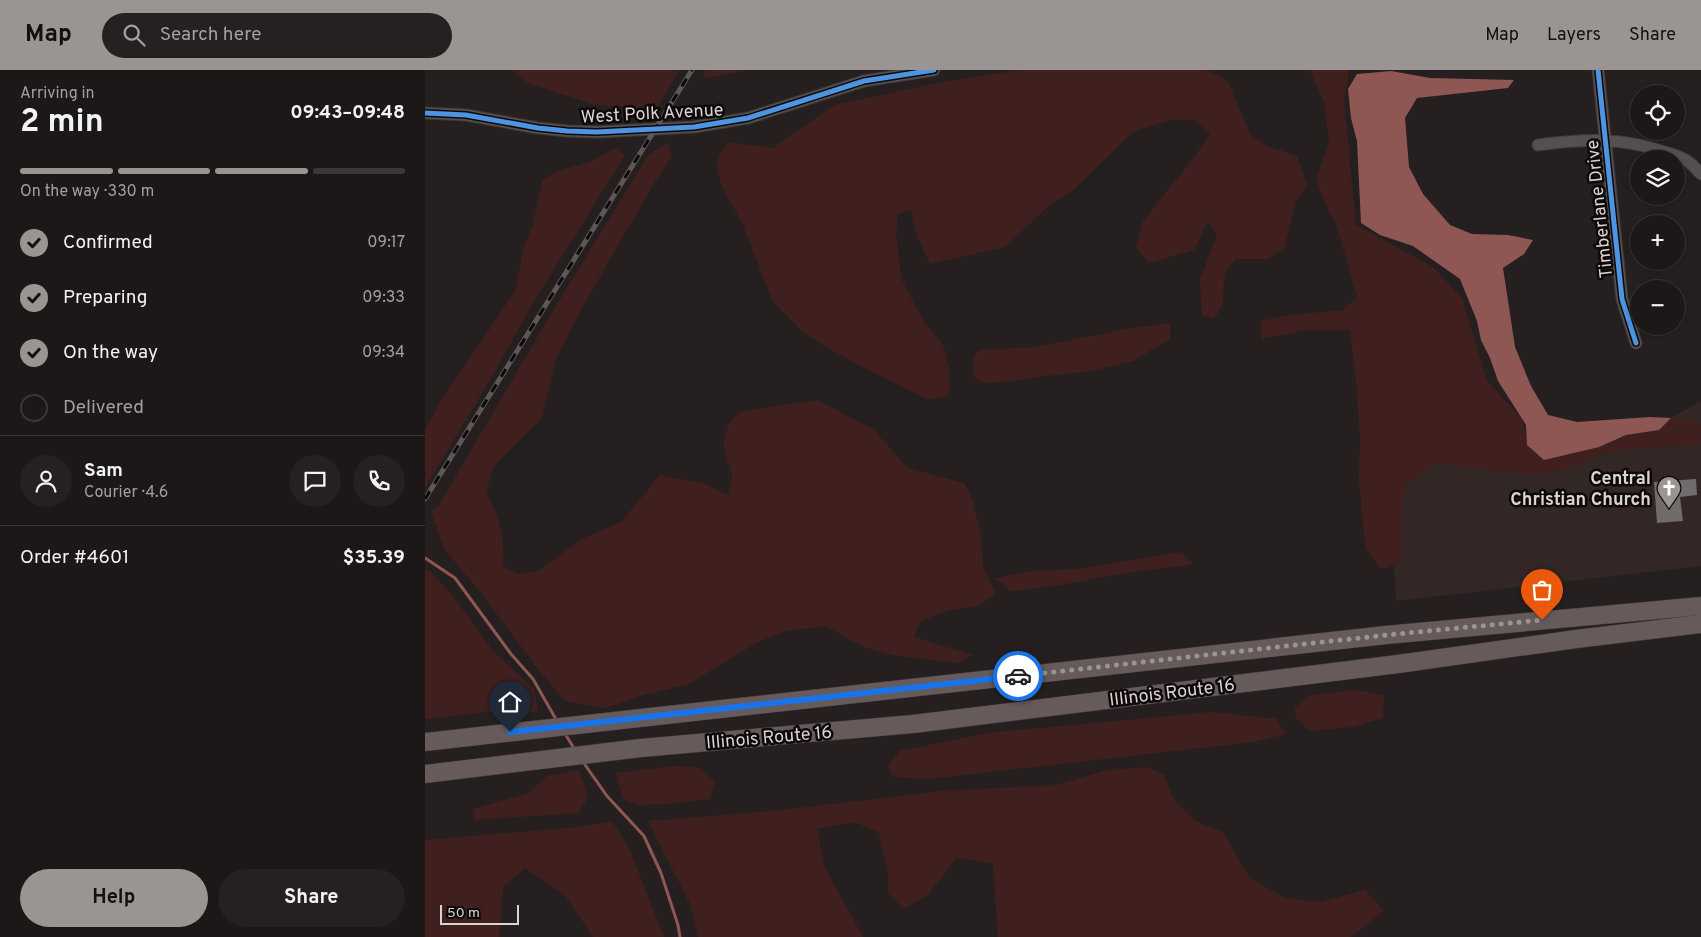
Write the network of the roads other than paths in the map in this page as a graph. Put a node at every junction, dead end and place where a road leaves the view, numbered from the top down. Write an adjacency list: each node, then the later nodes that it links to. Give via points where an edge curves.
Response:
1 (934, 70): 3 (street, West Polk Avenue, via 864,81 748,118 694,127 567,131 466,114)
2 (1598, 70): 4 (street, Timberlane Drive)
3 (425, 113)
4 (1606, 140): 5 (street); 6 (street, via 1636,143 1679,156); 7 (street, Timberlane Drive, via 1622,299)
5 (1538, 145)
6 (1701, 174)
7 (1636, 342)
8 (1701, 606): 10 (main road, Illinois Route 16, via 1386,635)
9 (1701, 624): 11 (main road, Illinois Route 16, via 923,723 641,748)
10 (425, 742)
11 (425, 774)

